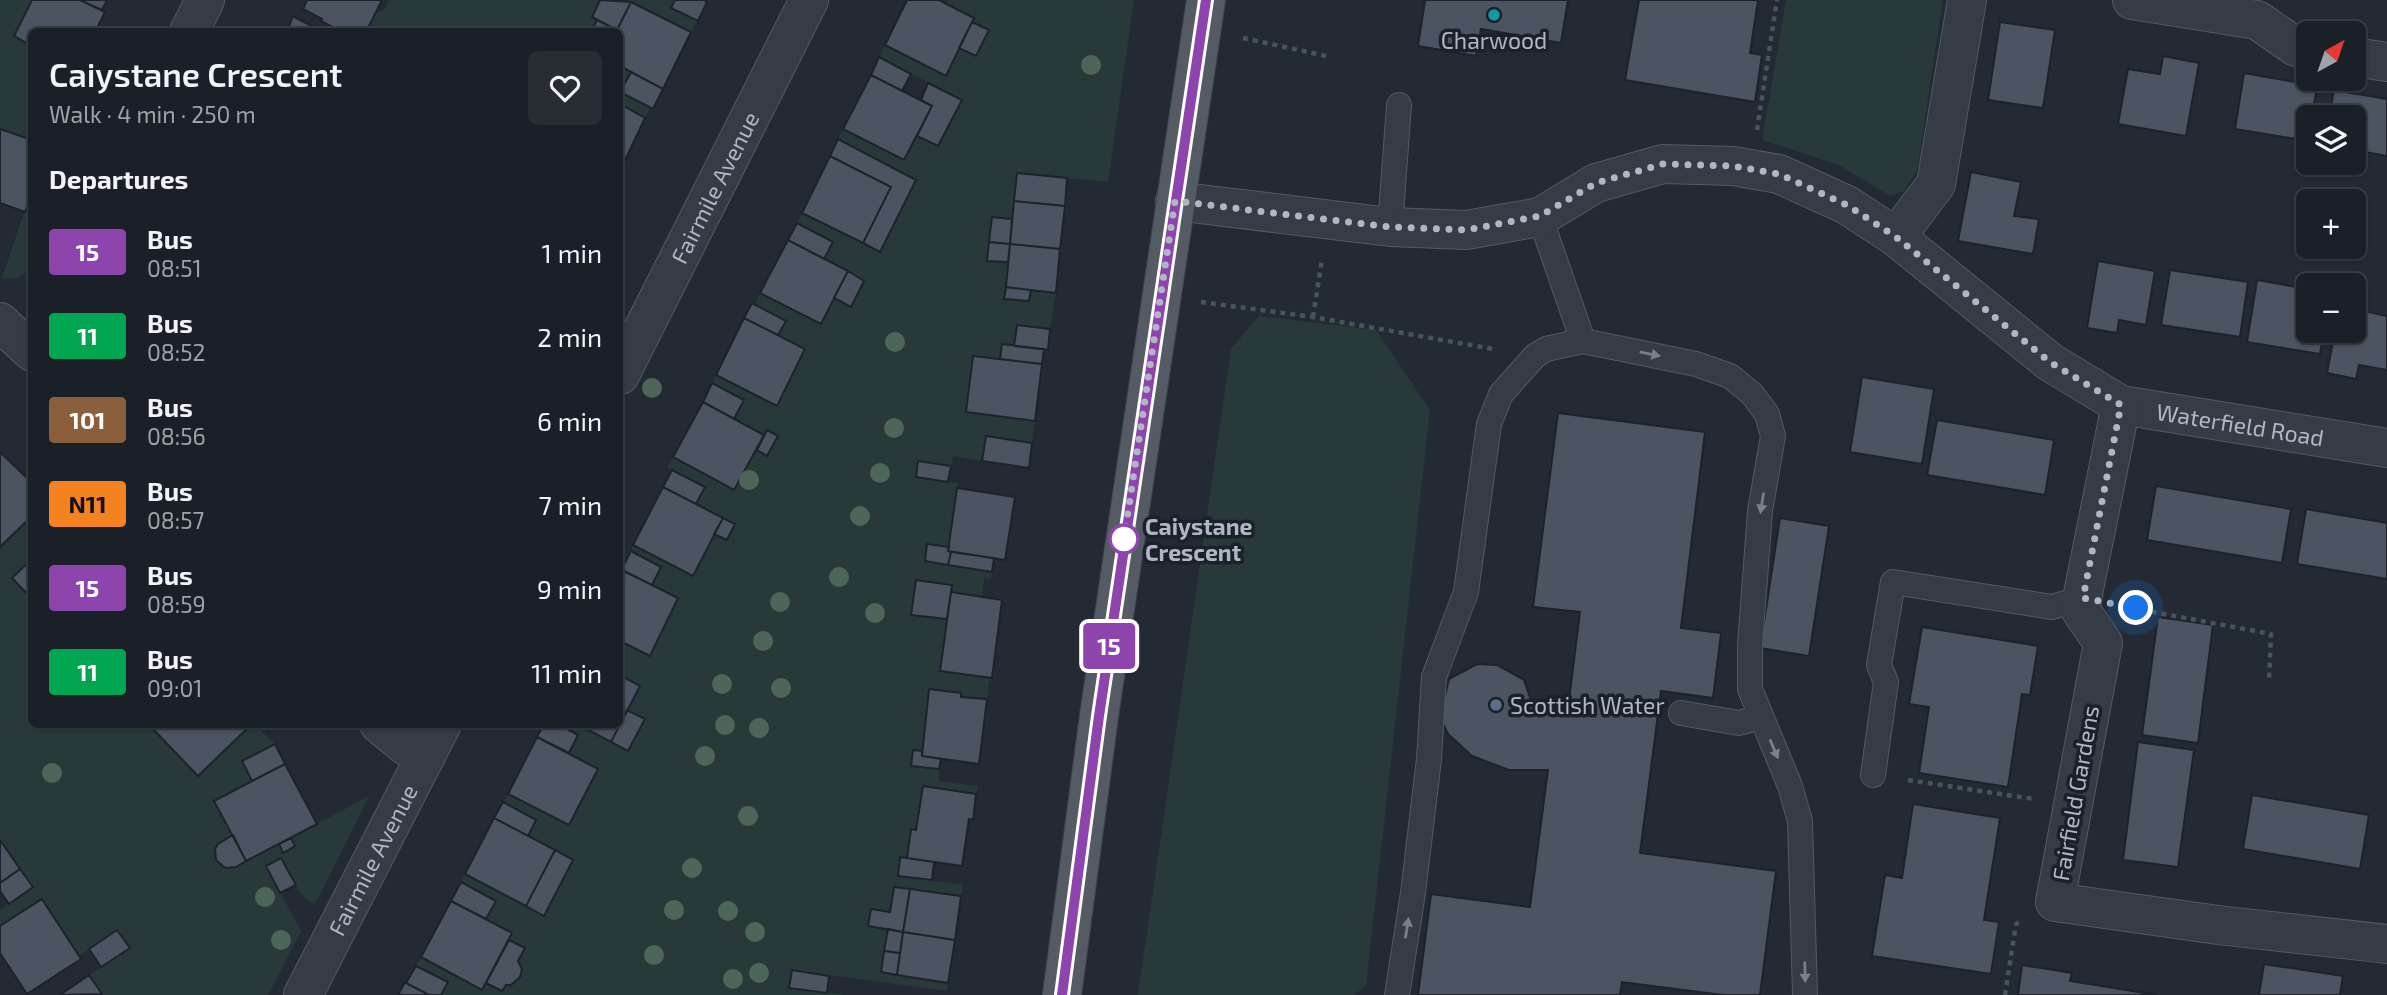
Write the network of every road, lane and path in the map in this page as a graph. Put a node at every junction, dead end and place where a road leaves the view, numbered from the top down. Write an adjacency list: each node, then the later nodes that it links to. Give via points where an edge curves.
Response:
1 (205, 0): 7 (street)
2 (809, 0): 23 (street, Fairmile Avenue)
3 (1777, 0): 13 (path)
4 (1967, 0): 18 (street, via 1936,184)
5 (2132, 0): 8 (street, via 2257,20)
6 (1204, 15): 9 (path); 14 (main road)
7 (192, 28)
8 (2296, 47)
9 (1331, 57)
10 (2366, 59): 11 (street)
11 (2387, 62)
12 (1399, 105): 17 (lane)
13 (1751, 169): 15 (street, Waterfield Road, via 1663,164 1596,183); 18 (street, Waterfield Road, via 1779,174 1847,205)
14 (1175, 201): 16 (street, Waterfield Road); 19 (main road)
15 (1540, 216): 17 (street, Waterfield Road, via 1466,230); 21 (lane)
16 (1328, 220): 17 (street, Waterfield Road); 20 (path)
17 (1390, 227)
18 (1896, 237): 24 (street, Waterfield Road, via 2050,362)
19 (1161, 296): 20 (path); 37 (main road)
20 (1313, 317): 22 (path)
21 (1583, 341): 22 (lane); 29 (lane, one-way to 29, via 1696,364 1730,376 1768,414 1773,436 1760,511 1750,645 1750,689)
22 (1535, 356): 38 (lane, one-way to 22, via 1415,879 1434,677 1466,592 1489,424 1501,394)
23 (623, 369)
24 (2121, 405): 25 (street, Waterfield Road); 26 (street)
25 (2387, 448)
26 (2083, 598): 27 (path, via 2271,634); 32 (lane, via 2052,607 1893,582 1879,665 1886,682); 33 (street, Fairfield Gardens, via 2080,609 2104,643)
27 (2269, 681)
28 (1681, 713): 29 (lane, via 1739,723)
29 (1761, 717): 39 (lane, one-way to 39, via 1800,821)
30 (384, 728): 31 (street, via 406,746)
31 (434, 741): 36 (street, Fairmile Avenue)
32 (1873, 775): 33 (path)
33 (2073, 805): 34 (street, Fairfield Gardens)
34 (2055, 902): 35 (street, Fairfield Gardens); 40 (path, via 2016,923)
35 (2387, 944)
36 (303, 995)
37 (1062, 995)
38 (1396, 995)
39 (1805, 995)
40 (2005, 995)

